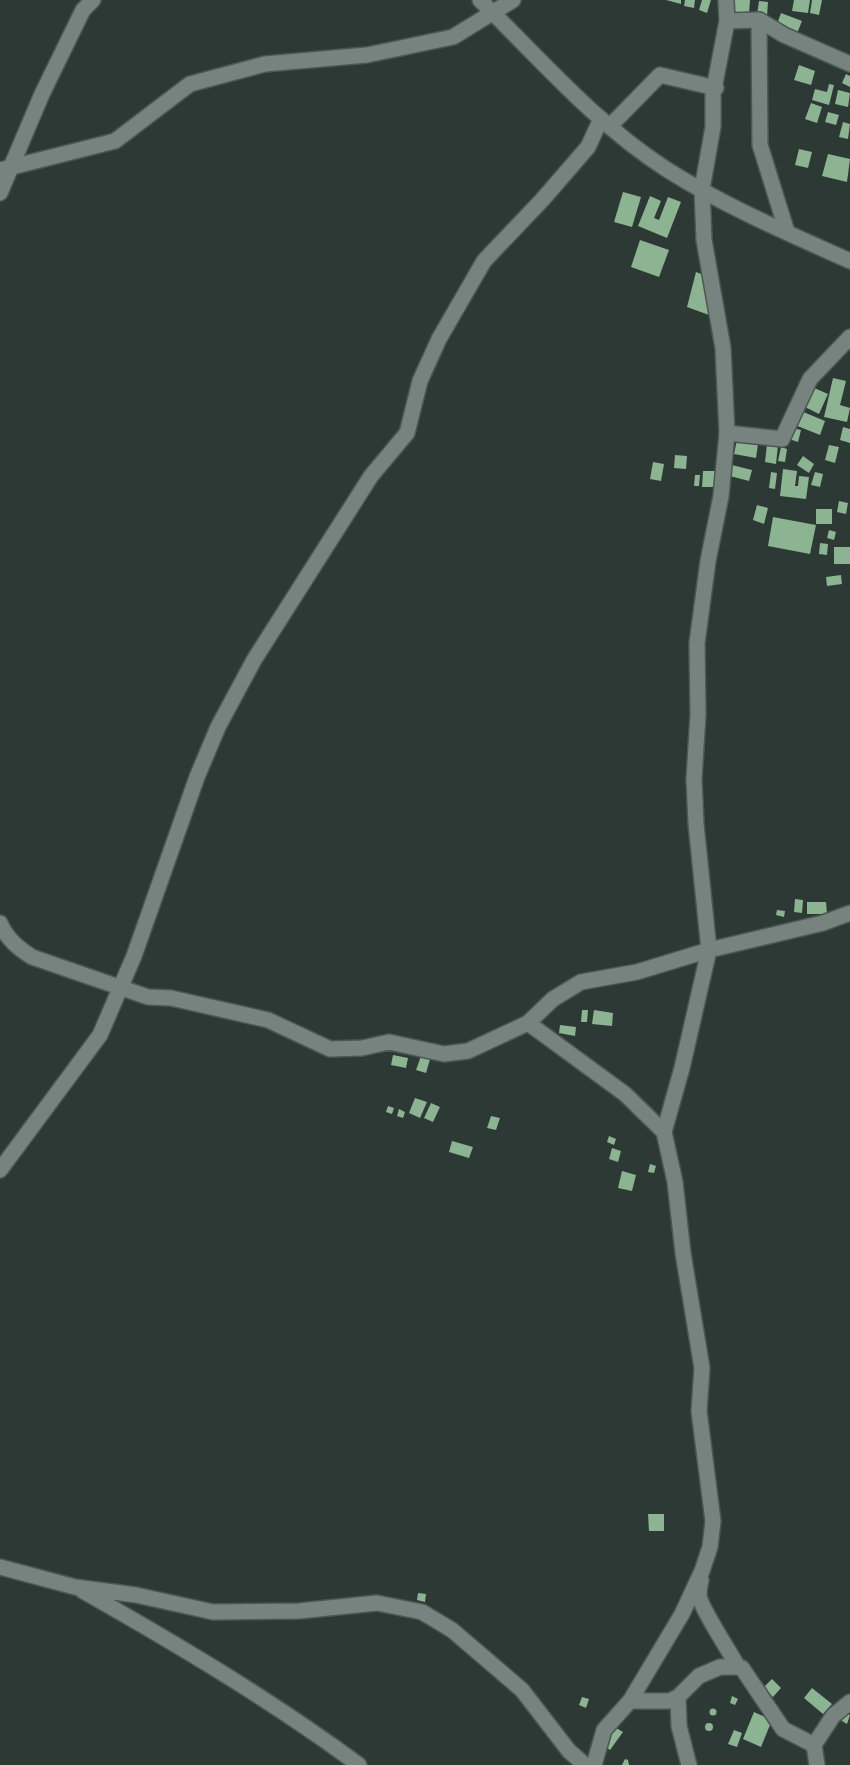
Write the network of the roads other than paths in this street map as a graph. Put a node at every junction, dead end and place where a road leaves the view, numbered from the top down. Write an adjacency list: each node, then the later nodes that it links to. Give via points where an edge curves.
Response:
1 (93, 0): 11 (street, via 83,10)
2 (480, 0): 5 (street)
3 (513, 0): 5 (street)
4 (726, 0): 7 (street)
5 (494, 14): 10 (street); 11 (street, via 453,37 367,55 265,64 189,84 115,141)
6 (759, 20): 7 (street); 8 (street); 14 (street, via 760,145)
7 (727, 21): 9 (street)
8 (850, 64)
9 (716, 88): 10 (street, via 660,75); 12 (street)
10 (606, 122): 12 (street, via 665,168); 21 (street, via 543,200 484,261 420,381 407,433 371,476 254,660 218,727 197,777)
11 (6, 168): 13 (street)
12 (702, 189): 14 (street); 17 (street, via 704,240 723,348)
13 (0, 193)
14 (787, 232): 15 (street)
15 (850, 261)
16 (850, 337): 17 (street, via 810,380 782,439)
17 (727, 433): 20 (street, via 697,643 695,813)
18 (850, 913): 20 (street, via 765,939)
19 (0, 923): 21 (street, via 18,949 32,957)
20 (709, 950): 22 (street, via 615,978 580,982 553,999); 23 (street)
21 (119, 988): 22 (street, via 268,1020 330,1049 389,1042 444,1054 468,1051); 24 (street, via 100,1035)
22 (528, 1023): 23 (street, via 625,1094)
23 (664, 1132): 26 (street, via 702,1368 699,1411 713,1521)
24 (0, 1170)
25 (0, 1567): 27 (street)
26 (702, 1572): 28 (street, via 699,1595 703,1610); 30 (street, via 682,1614)
27 (75, 1587): 33 (street, via 244,1685); 34 (street, via 136,1595 213,1612 299,1611 377,1603 422,1612 452,1630 522,1690 569,1751)
28 (738, 1667): 29 (street, via 720,1667 699,1676); 32 (street, via 764,1697 783,1729)
29 (678, 1697): 30 (street, via 669,1701); 36 (street, via 679,1726)
30 (630, 1701): 35 (street, via 604,1730)
31 (850, 1702): 32 (street, via 833,1716)
32 (814, 1745): 37 (street)
33 (359, 1765)
34 (585, 1765)
35 (594, 1765)
36 (689, 1765)
37 (817, 1765)

